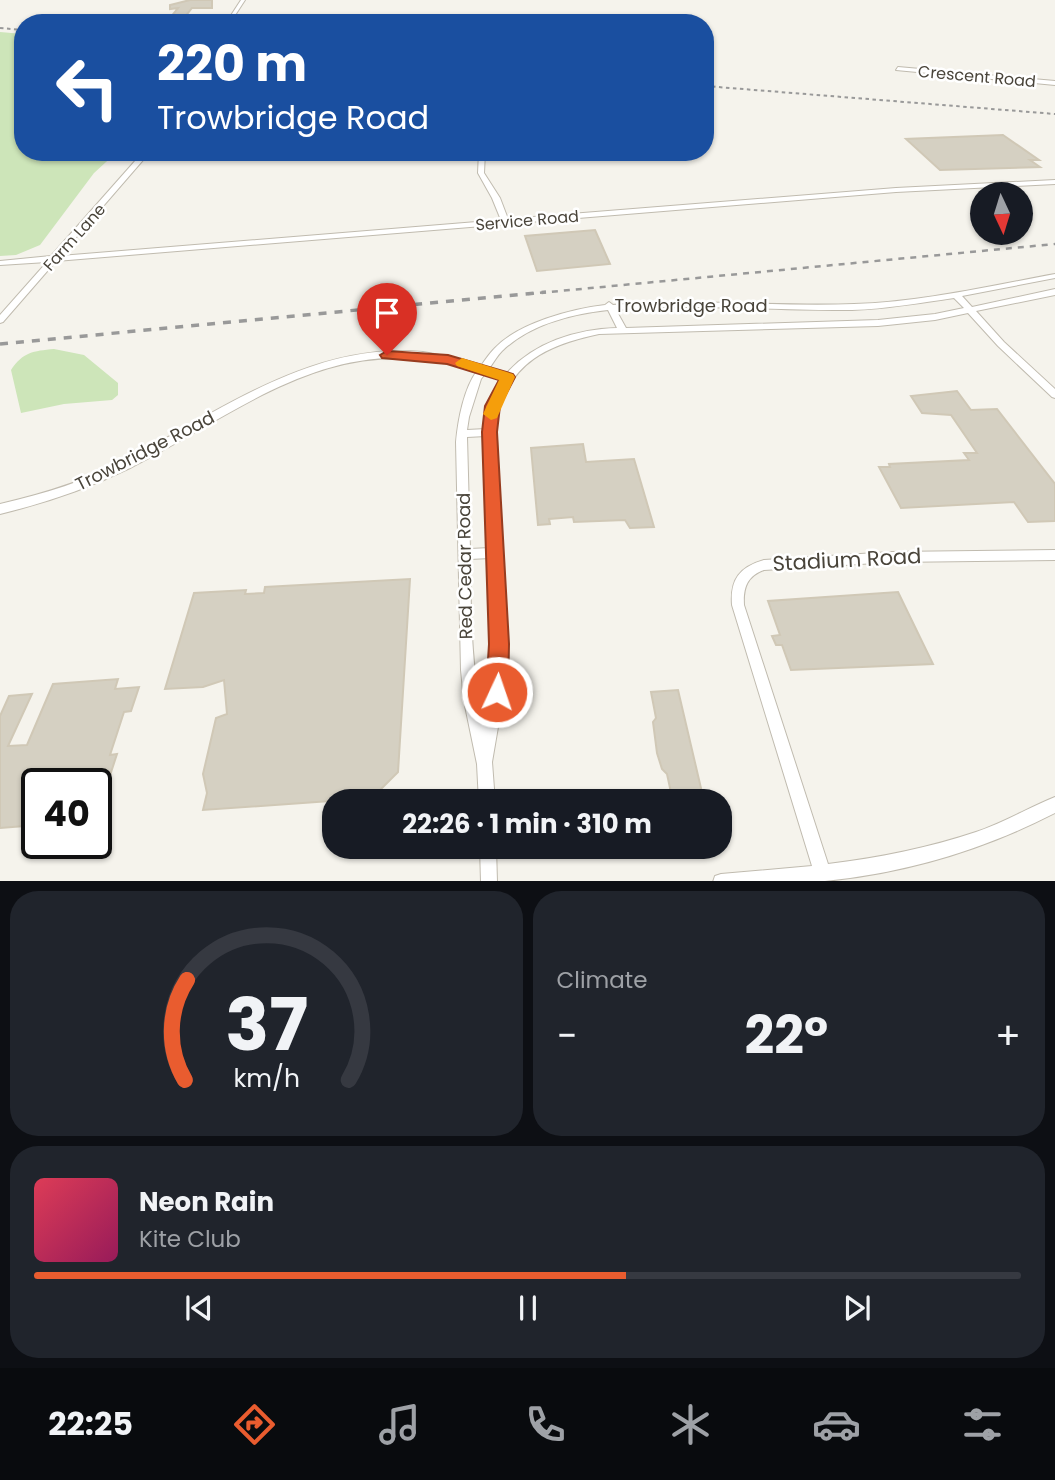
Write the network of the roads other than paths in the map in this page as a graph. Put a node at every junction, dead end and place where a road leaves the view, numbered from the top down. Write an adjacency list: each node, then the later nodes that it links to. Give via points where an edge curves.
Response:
1 (898, 69): 2 (street, Crescent Road)
2 (1055, 83)
3 (139, 161): 7 (street, Farm Lane)
4 (482, 161): 6 (street, via 481,173)
5 (1055, 182): 6 (street, Service Road)
6 (505, 221): 7 (street, Service Road)
7 (54, 260): 8 (street, Service Road); 14 (street, Farm Lane)
8 (0, 263)
9 (1055, 276): 11 (street, Trowbridge Road)
10 (1055, 292): 13 (street, Trowbridge Road)
11 (956, 295): 12 (street, Trowbridge Road, via 856,307); 13 (street)
12 (610, 305): 15 (street); 16 (street, Trowbridge Road, via 535,326 505,345)
13 (970, 310): 15 (street, Trowbridge Road, via 877,323); 18 (street)
14 (0, 320)
15 (622, 329): 17 (street, Trowbridge Road, via 556,342 529,357)
16 (481, 369): 17 (street); 20 (street, Red Cedar Road, via 466,407); 21 (street, Trowbridge Road, via 448,359 403,355 324,366 272,384 91,481)
17 (508, 377): 19 (street, Red Cedar Road, via 493,406)
18 (1055, 395)
19 (489, 432): 20 (street); 22 (street, Red Cedar Road)
20 (462, 433): 23 (street, Red Cedar Road)
21 (0, 509)
22 (496, 553): 23 (street); 25 (street, Red Cedar Road, via 498,668)
23 (464, 554): 25 (street, Red Cedar Road, via 470,694)
24 (1055, 555): 29 (street, Stadium Road, via 796,563 756,566 744,575 737,587 738,605)
25 (485, 765): 26 (street, Red Cedar Road)
26 (486, 789)
27 (1055, 805): 29 (street, via 1009,829 945,852)
28 (488, 859): 30 (street)
29 (822, 872): 31 (street)
30 (489, 881)
31 (721, 881)

